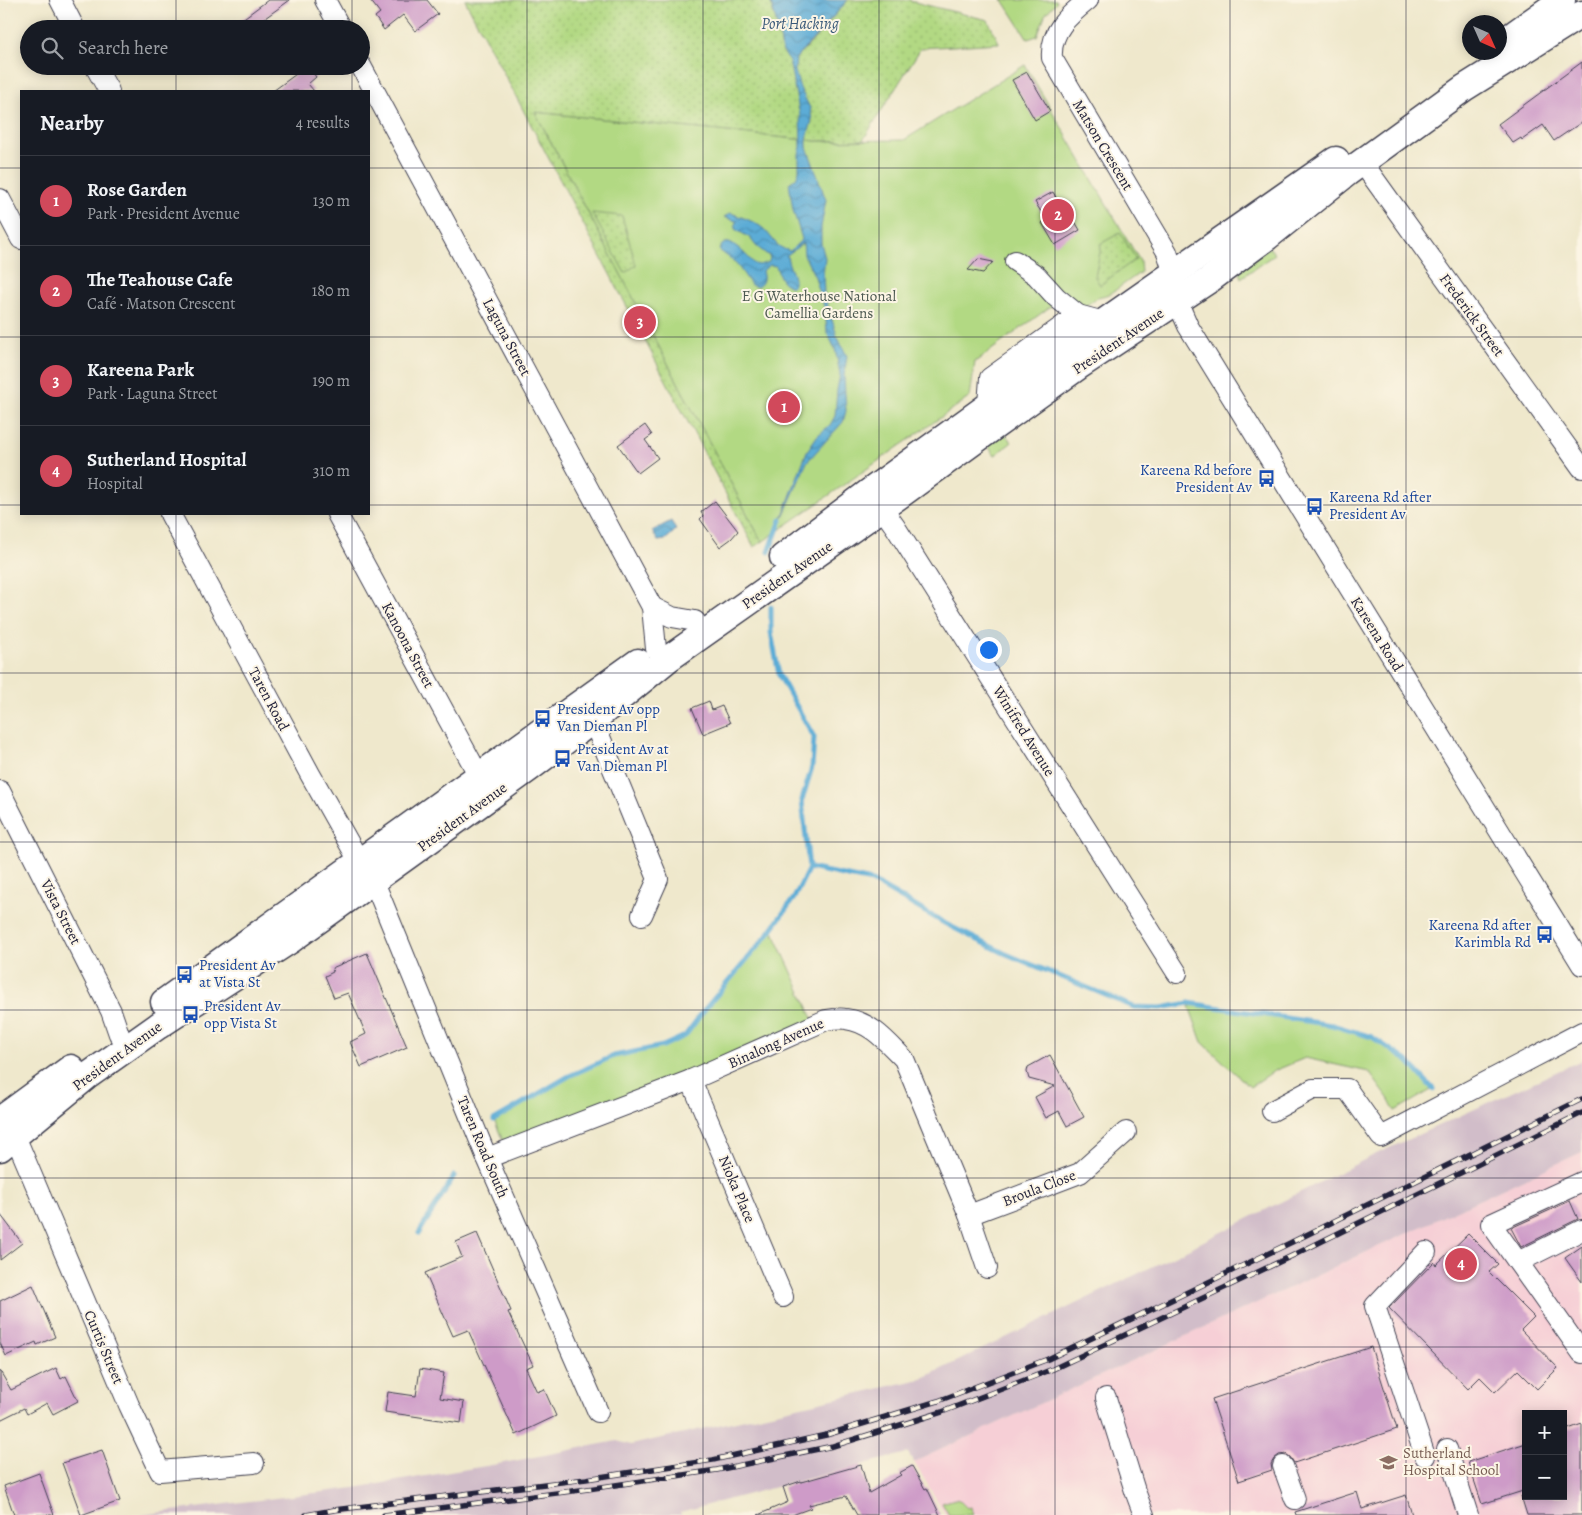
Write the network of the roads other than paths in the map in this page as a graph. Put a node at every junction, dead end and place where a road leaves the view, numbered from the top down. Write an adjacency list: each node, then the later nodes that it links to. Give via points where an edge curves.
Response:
1 (60, 0): 5 (street)
2 (325, 0): 6 (street)
3 (1088, 0): 16 (street, Matson Crescent, via 1058,29 1052,58 1167,252)
4 (1577, 11): 7 (main road, President Avenue); 12 (main road, President Avenue)
5 (70, 20)
6 (336, 20)
7 (1507, 41)
8 (1477, 60): 16 (main road, President Avenue)
9 (100, 75): 11 (street)
10 (366, 75): 25 (street, Laguna Street)
11 (108, 90)
12 (1362, 162): 17 (main road, President Avenue); 21 (street, Frederick Street)
13 (0, 199): 14 (street)
14 (20, 236)
15 (1016, 260): 18 (street)
16 (1174, 274): 17 (main road, Matson Crescent); 19 (main road, President Avenue)
17 (1180, 300): 22 (main road, President Avenue); 33 (street, Kareena Road, via 1188,326)
18 (1078, 315): 19 (street); 20 (street, via 990,378)
19 (1104, 322): 20 (main road, President Avenue)
20 (988, 405): 22 (main road, President Avenue)
21 (1582, 468)
22 (876, 500): 26 (main road, President Avenue); 28 (main road, President Avenue, via 657,667); 34 (street, Winifred Avenue)
23 (171, 515): 31 (street, Taren Road)
24 (338, 515): 29 (street, Kanoona Street)
25 (652, 607): 26 (street, via 672,617); 27 (street, Laguna Street)
26 (695, 621): 27 (main road, President Avenue)
27 (656, 649): 28 (main road, President Avenue)
28 (588, 711): 29 (main road, President Avenue); 31 (main road, President Avenue); 32 (street, via 658,879)
29 (479, 776): 31 (main road, President Avenue)
30 (0, 791): 36 (street, Vista Street, via 110,1011)
31 (366, 871): 36 (main road, President Avenue); 39 (main road, President Avenue, via 292,939); 41 (street, Taren Road South, via 377,889)
32 (642, 914)
33 (1582, 965)
34 (1177, 972)
35 (1582, 1032): 38 (street, via 1381,1137 1347,1089 1313,1089)
36 (118, 1034): 39 (main road, President Avenue)
37 (691, 1080): 41 (street, Binalong Avenue); 43 (street, Binalong Avenue, via 826,1020 846,1019 868,1026 904,1059); 48 (street, Nioka Place)
38 (1272, 1111)
39 (5, 1130): 54 (street, Curtis Street, via 160,1471)
40 (1126, 1132): 43 (street, Broula Close, via 1080,1173)
41 (487, 1158): 51 (street, Taren Road South)
42 (1582, 1182): 46 (street, via 1491,1224)
43 (969, 1215): 47 (street, Binalong Avenue)
44 (1582, 1230): 46 (street)
45 (1426, 1252): 53 (street, via 1375,1306)
46 (1518, 1262): 49 (street)
47 (987, 1268)
48 (784, 1297)
49 (1582, 1353)
50 (1106, 1398): 56 (street)
51 (598, 1412)
52 (1447, 1449): 60 (street)
53 (1425, 1456)
54 (254, 1463)
55 (1279, 1468): 57 (street)
56 (1131, 1493): 58 (street); 59 (street)
57 (1290, 1500)
58 (1135, 1515)
59 (1144, 1515)
60 (1468, 1515)

